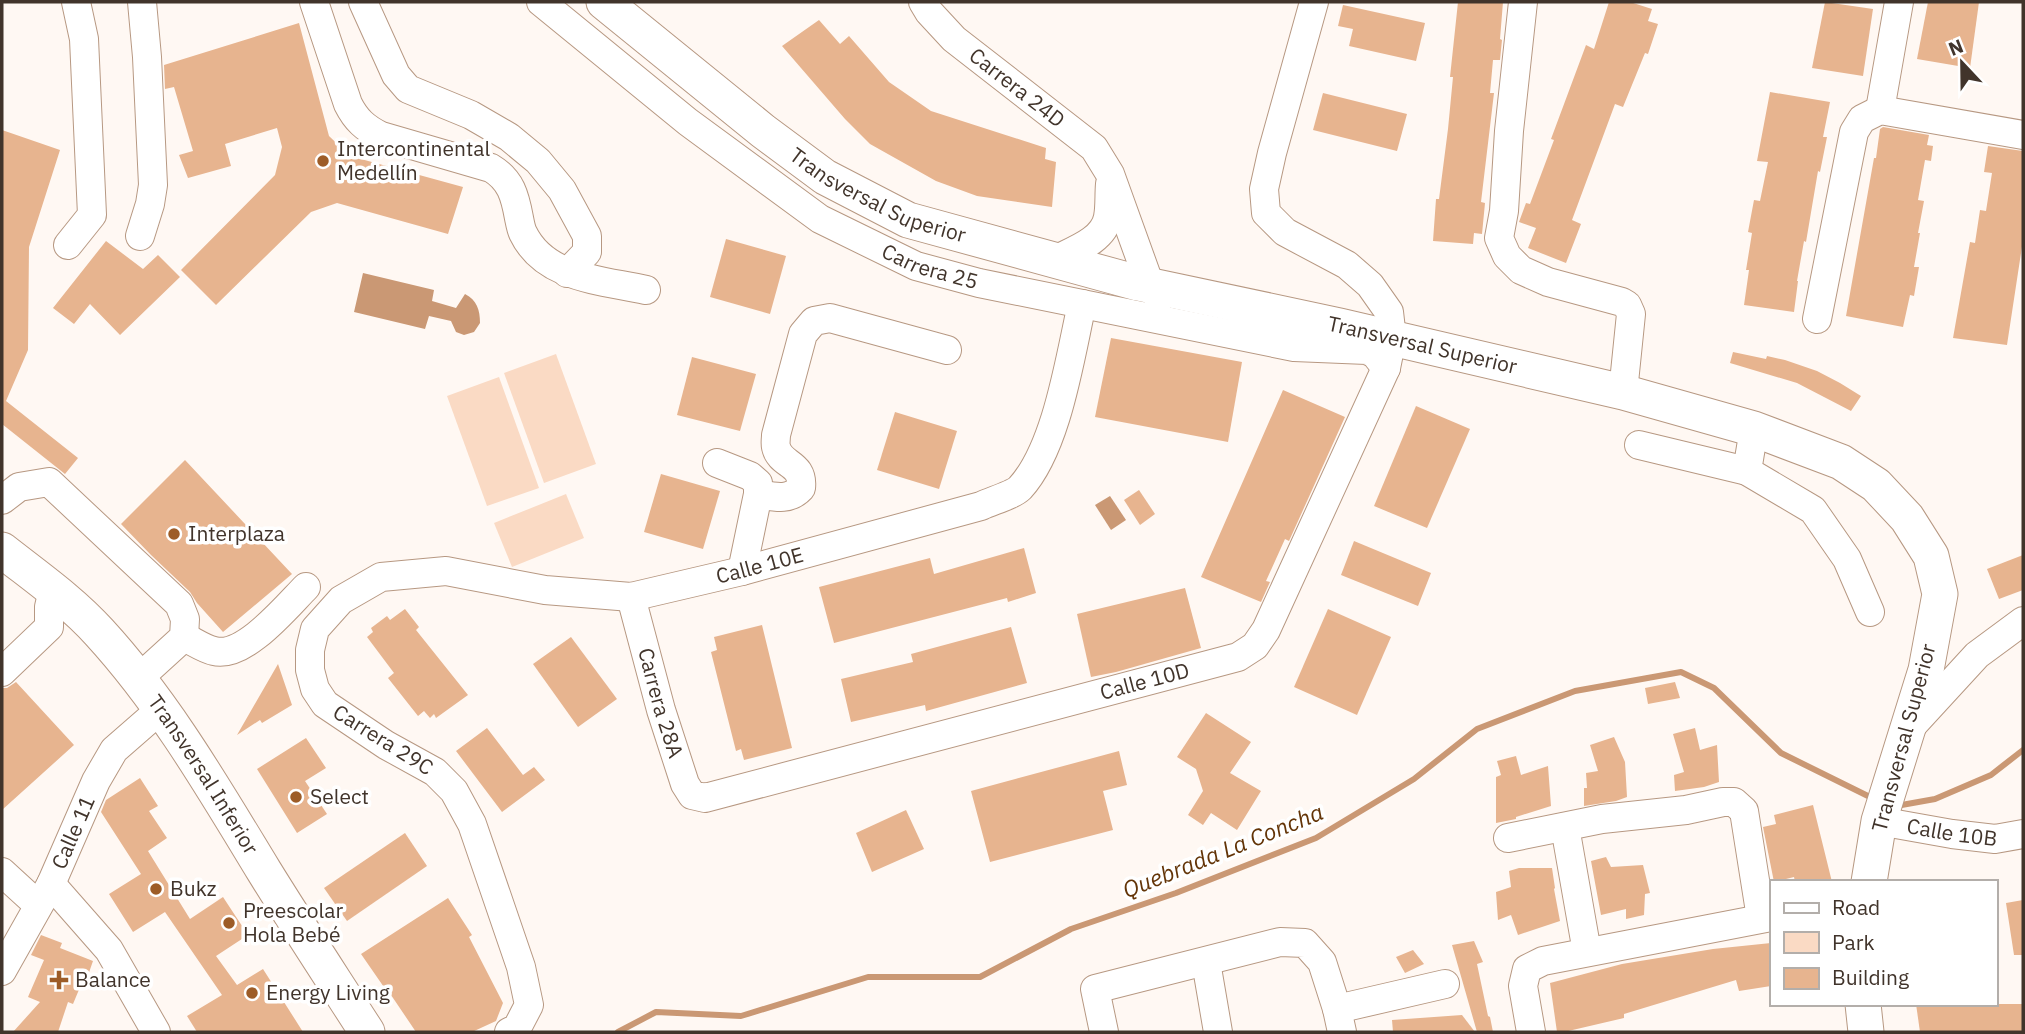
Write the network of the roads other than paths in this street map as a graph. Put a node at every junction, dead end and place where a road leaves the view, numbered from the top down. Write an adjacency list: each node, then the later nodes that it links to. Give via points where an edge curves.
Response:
1 (76, 2): 15 (street, via 84,39 92,215)
2 (142, 2): 14 (street, via 153,185)
3 (314, 2): 17 (street, via 348,104 365,128 499,173 515,195 522,232 531,246)
4 (363, 2): 17 (street, via 396,75 408,89 471,115 509,137 538,161 562,190 587,236 587,252)
5 (541, 2): 20 (street, Carrera 25, via 688,121 820,219 916,266)
6 (923, 2): 13 (street, Carrera 24D, via 954,39 1094,148)
7 (1314, 2): 24 (street, via 1272,153 1264,189 1266,212 1285,232 1347,265 1370,285 1389,312)
8 (1523, 2): 25 (street, via 1499,238 1507,256 1521,270 1627,305 1631,314)
9 (1899, 2): 11 (street)
10 (606, 3): 16 (main road, Transversal Superior, via 825,177 908,220)
11 (1880, 110): 12 (street); 21 (street, via 1861,119 1854,132)
12 (2023, 135)
13 (1110, 174): 16 (street, via 1108,219 1101,232); 18 (street, Carrera 24D)
14 (140, 236)
15 (68, 244)
16 (1053, 261): 18 (main road, Transversal Superior)
17 (567, 273): 19 (street)
18 (1150, 285): 22 (street, Carrera 24D); 24 (main road, Transversal Superior)
19 (646, 290)
20 (1082, 304): 22 (street, Carrera 25); 33 (street, Calle 10E, via 1055,423 1019,490 981,506)
21 (1817, 319)
22 (1174, 322): 24 (street, Carrera 25, via 1294,347)
23 (947, 350): 30 (street, via 830,318 814,321 803,334 776,435 776,449 797,468 801,488 782,498)
24 (1389, 353): 25 (main road, Transversal Superior); 45 (street, Calle 10D, via 1255,646 1238,657)
25 (1623, 392): 26 (main road, Transversal Superior)
26 (1754, 429): 29 (street); 44 (main road, Transversal Superior, via 1841,462 1876,485 1907,518 1931,556 1940,594 1926,670)
27 (1639, 445): 29 (street)
28 (718, 463): 30 (street, via 750,476 758,483)
29 (1747, 471): 37 (street, via 1813,510 1847,559)
30 (758, 494): 33 (street)
31 (2, 500): 40 (street, via 19,487 49,482 179,604 185,619)
32 (2, 550): 35 (main road, Transversal Inferior)
33 (742, 570): 36 (street, Calle 10E)
34 (306, 587): 40 (street, via 256,637 230,651 215,652)
35 (53, 590): 41 (street, via 48,627); 42 (main road, Transversal Inferior, via 97,630)
36 (631, 597): 39 (street, Calle 10E, via 545,590 446,572 381,577 341,600); 45 (street, Carrera 28A, via 685,784 692,794)
37 (1870, 612)
38 (2023, 621): 44 (street, via 1977,655)
39 (315, 629): 62 (street, Carrera 29C, via 310,670 325,704 435,772 454,791 472,824 530,1004 517,1028)
40 (184, 637): 42 (street)
41 (2, 672)
42 (139, 678): 43 (main road, Transversal Inferior)
43 (161, 709): 52 (street, Calle 11, via 114,750); 61 (main road, Transversal Inferior)
44 (1907, 731): 46 (main road, Transversal Superior)
45 (705, 797)
46 (1883, 808): 48 (street, Calle 10B, via 1952,834 1995,839); 51 (main road, Transversal Superior)
47 (1565, 827): 49 (street); 53 (street, via 1734,803 1744,811); 54 (street)
48 (2023, 834)
49 (1508, 838)
50 (2, 872): 52 (street)
51 (1869, 880)
52 (44, 895): 56 (street, Calle 11); 60 (street, via 108,950)
53 (1766, 918): 54 (street)
54 (1587, 952): 65 (street, via 1527,969 1523,986)
55 (1206, 962): 59 (street, via 1280,942 1305,943 1321,962); 63 (street, via 1096,989); 64 (street)
56 (2, 971)
57 (1445, 984): 59 (street)
58 (1863, 1006): 66 (main road)
59 (1339, 1020)
60 (156, 1032)
61 (367, 1032)
62 (509, 1032)
63 (1104, 1032)
64 (1218, 1032)
65 (1531, 1032)
66 (1866, 1032)

